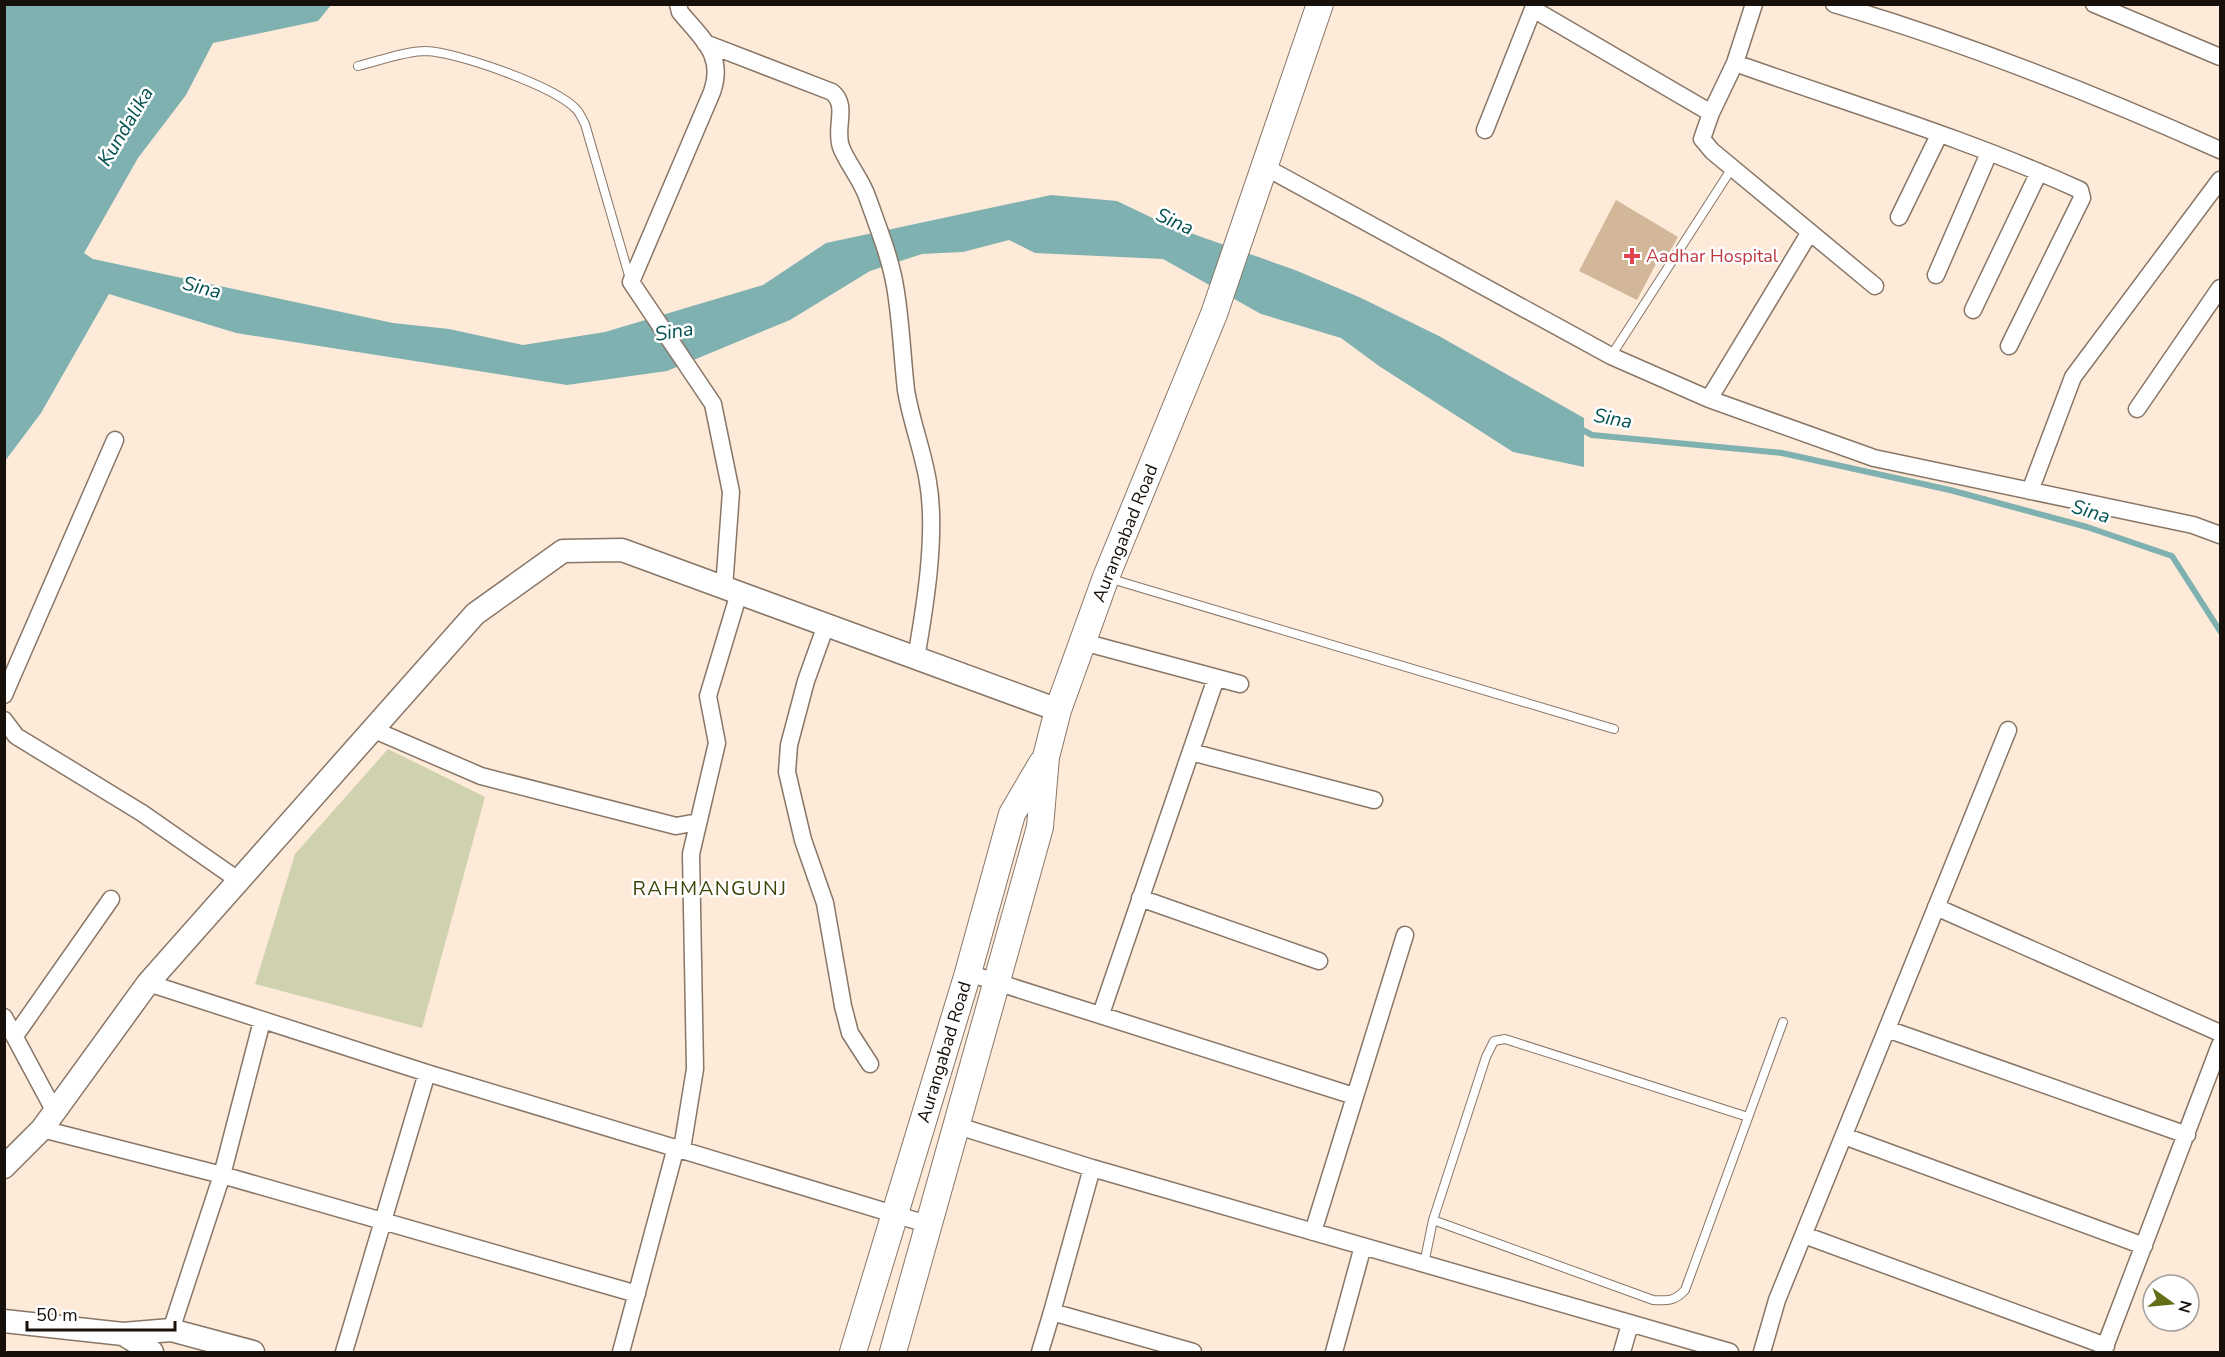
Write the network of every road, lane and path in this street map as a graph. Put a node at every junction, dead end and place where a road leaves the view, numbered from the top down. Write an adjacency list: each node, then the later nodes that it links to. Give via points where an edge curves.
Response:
1 (678, 4): 7 (street)
2 (1754, 4): 9 (street)
3 (1834, 4): 14 (street, via 1900,24 2117,104)
4 (2094, 4): 8 (street)
5 (1321, 6): 16 (main road)
6 (1534, 7): 11 (street); 12 (street)
7 (705, 43): 25 (street, via 715,56 715,83); 38 (street, via 832,92 842,105 838,127 841,146 867,195 895,285 907,392 928,481 931,510 924,609)
8 (2220, 57)
9 (1735, 63): 11 (street); 13 (street)
10 (358, 66): 25 (lane, via 422,51 441,52 546,90 576,109 585,124)
11 (1711, 113): 17 (street, via 1702,139)
12 (1485, 130)
13 (1939, 135): 15 (street); 20 (street)
14 (2220, 150)
15 (1989, 153): 18 (street); 22 (street)
16 (1265, 167): 28 (street); 34 (main road, Aurangabad Road, via 1214,314)
17 (1732, 168): 21 (street); 28 (lane)
18 (2039, 171): 26 (street); 27 (street, via 2080,190 2082,196)
19 (2220, 180): 32 (street, via 2073,377)
20 (1899, 217)
21 (1810, 232): 23 (street); 29 (street)
22 (1936, 275)
23 (1875, 286)
24 (2220, 288): 30 (street)
25 (635, 289): 35 (street, via 713,404 731,492)
26 (1973, 310)
27 (2009, 346)
28 (1611, 356): 29 (street)
29 (1709, 399): 32 (street, via 1853,453)
30 (2137, 409)
31 (115, 440): 41 (street)
32 (2030, 491): 33 (street, via 2193,525)
33 (2220, 535)
34 (1106, 577): 37 (main road, Aurangabad Road); 45 (lane)
35 (732, 591): 36 (street); 44 (street, via 622,550 563,551 475,614); 50 (street, via 708,696 717,743)
36 (826, 626): 38 (street); 68 (street, via 806,681 789,745 787,772 803,840 825,903 850,1033)
37 (1083, 642): 39 (street); 42 (main road, Aurangabad Road)
38 (916, 658): 42 (street)
39 (1216, 678): 40 (street); 47 (street)
40 (1240, 684)
41 (4, 695)
42 (1058, 710): 48 (main road, Aurangabad Road)
43 (4, 720): 51 (street, via 16,736 142,813)
44 (372, 729): 50 (street, via 513,786 676,826); 51 (street)
45 (1614, 729)
46 (2008, 730): 54 (street)
47 (1191, 752): 49 (street); 52 (street)
48 (1046, 756): 57 (main road, Aurangabad Road, via 1012,814); 58 (main road, Aurangabad Road, via 1040,827)
49 (1374, 800)
50 (698, 822): 76 (street, via 691,854 695,1069)
51 (238, 880): 59 (street)
52 (1140, 898): 56 (street); 60 (street)
53 (111, 899): 66 (street)
54 (1936, 907): 64 (street); 65 (street)
55 (1405, 935): 70 (street)
56 (1319, 961)
57 (968, 972): 58 (street); 80 (main road, Aurangabad Road)
58 (997, 981): 60 (street); 73 (main road, Aurangabad Road)
59 (148, 984): 62 (street); 72 (street)
60 (1101, 1014): 70 (street)
61 (4, 1017): 66 (street)
62 (262, 1021): 69 (street); 79 (street)
63 (1783, 1023): 71 (lane)
64 (1887, 1029): 74 (street); 75 (street)
65 (2220, 1033)
66 (15, 1036): 72 (street)
67 (2220, 1045): 74 (street)
68 (870, 1064)
69 (427, 1073): 76 (street); 82 (street)
70 (1354, 1096): 84 (street)
71 (1748, 1117): 81 (lane, via 1685,1290 1678,1298 1653,1300); 81 (lane, via 1505,1039 1494,1041)
72 (48, 1120): 77 (street); 79 (street)
73 (955, 1125): 78 (street); 83 (main road, Aurangabad Road)
74 (2187, 1135): 87 (street)
75 (1844, 1136): 85 (street); 87 (street)
76 (679, 1148): 80 (street); 89 (street)
77 (4, 1167)
78 (1092, 1168): 84 (street); 90 (street)
79 (222, 1175): 82 (street); 93 (street)
80 (895, 1214): 83 (street); 100 (main road, Aurangabad Road)
81 (1433, 1220): 88 (lane)
82 (385, 1222): 89 (street); 98 (street)
83 (930, 1224): 101 (main road, Aurangabad Road)
84 (1313, 1232): 86 (street)
85 (1804, 1235): 95 (street); 107 (street, via 1777,1300)
86 (1363, 1246): 88 (street); 104 (street)
87 (2144, 1246): 95 (street)
88 (1424, 1264): 92 (street)
89 (637, 1294): 99 (street)
90 (1052, 1312): 102 (street); 103 (street)
91 (4, 1321): 94 (street)
92 (1630, 1324): 105 (street); 106 (street)
93 (171, 1330): 94 (street); 97 (street)
94 (123, 1334): 96 (street)
95 (2104, 1349)
96 (152, 1353)
97 (253, 1353)
98 (344, 1353)
99 (621, 1353)
100 (853, 1353)
101 (893, 1353)
102 (1040, 1353)
103 (1193, 1353)
104 (1334, 1353)
105 (1622, 1353)
106 (1730, 1353)
107 (1762, 1353)

